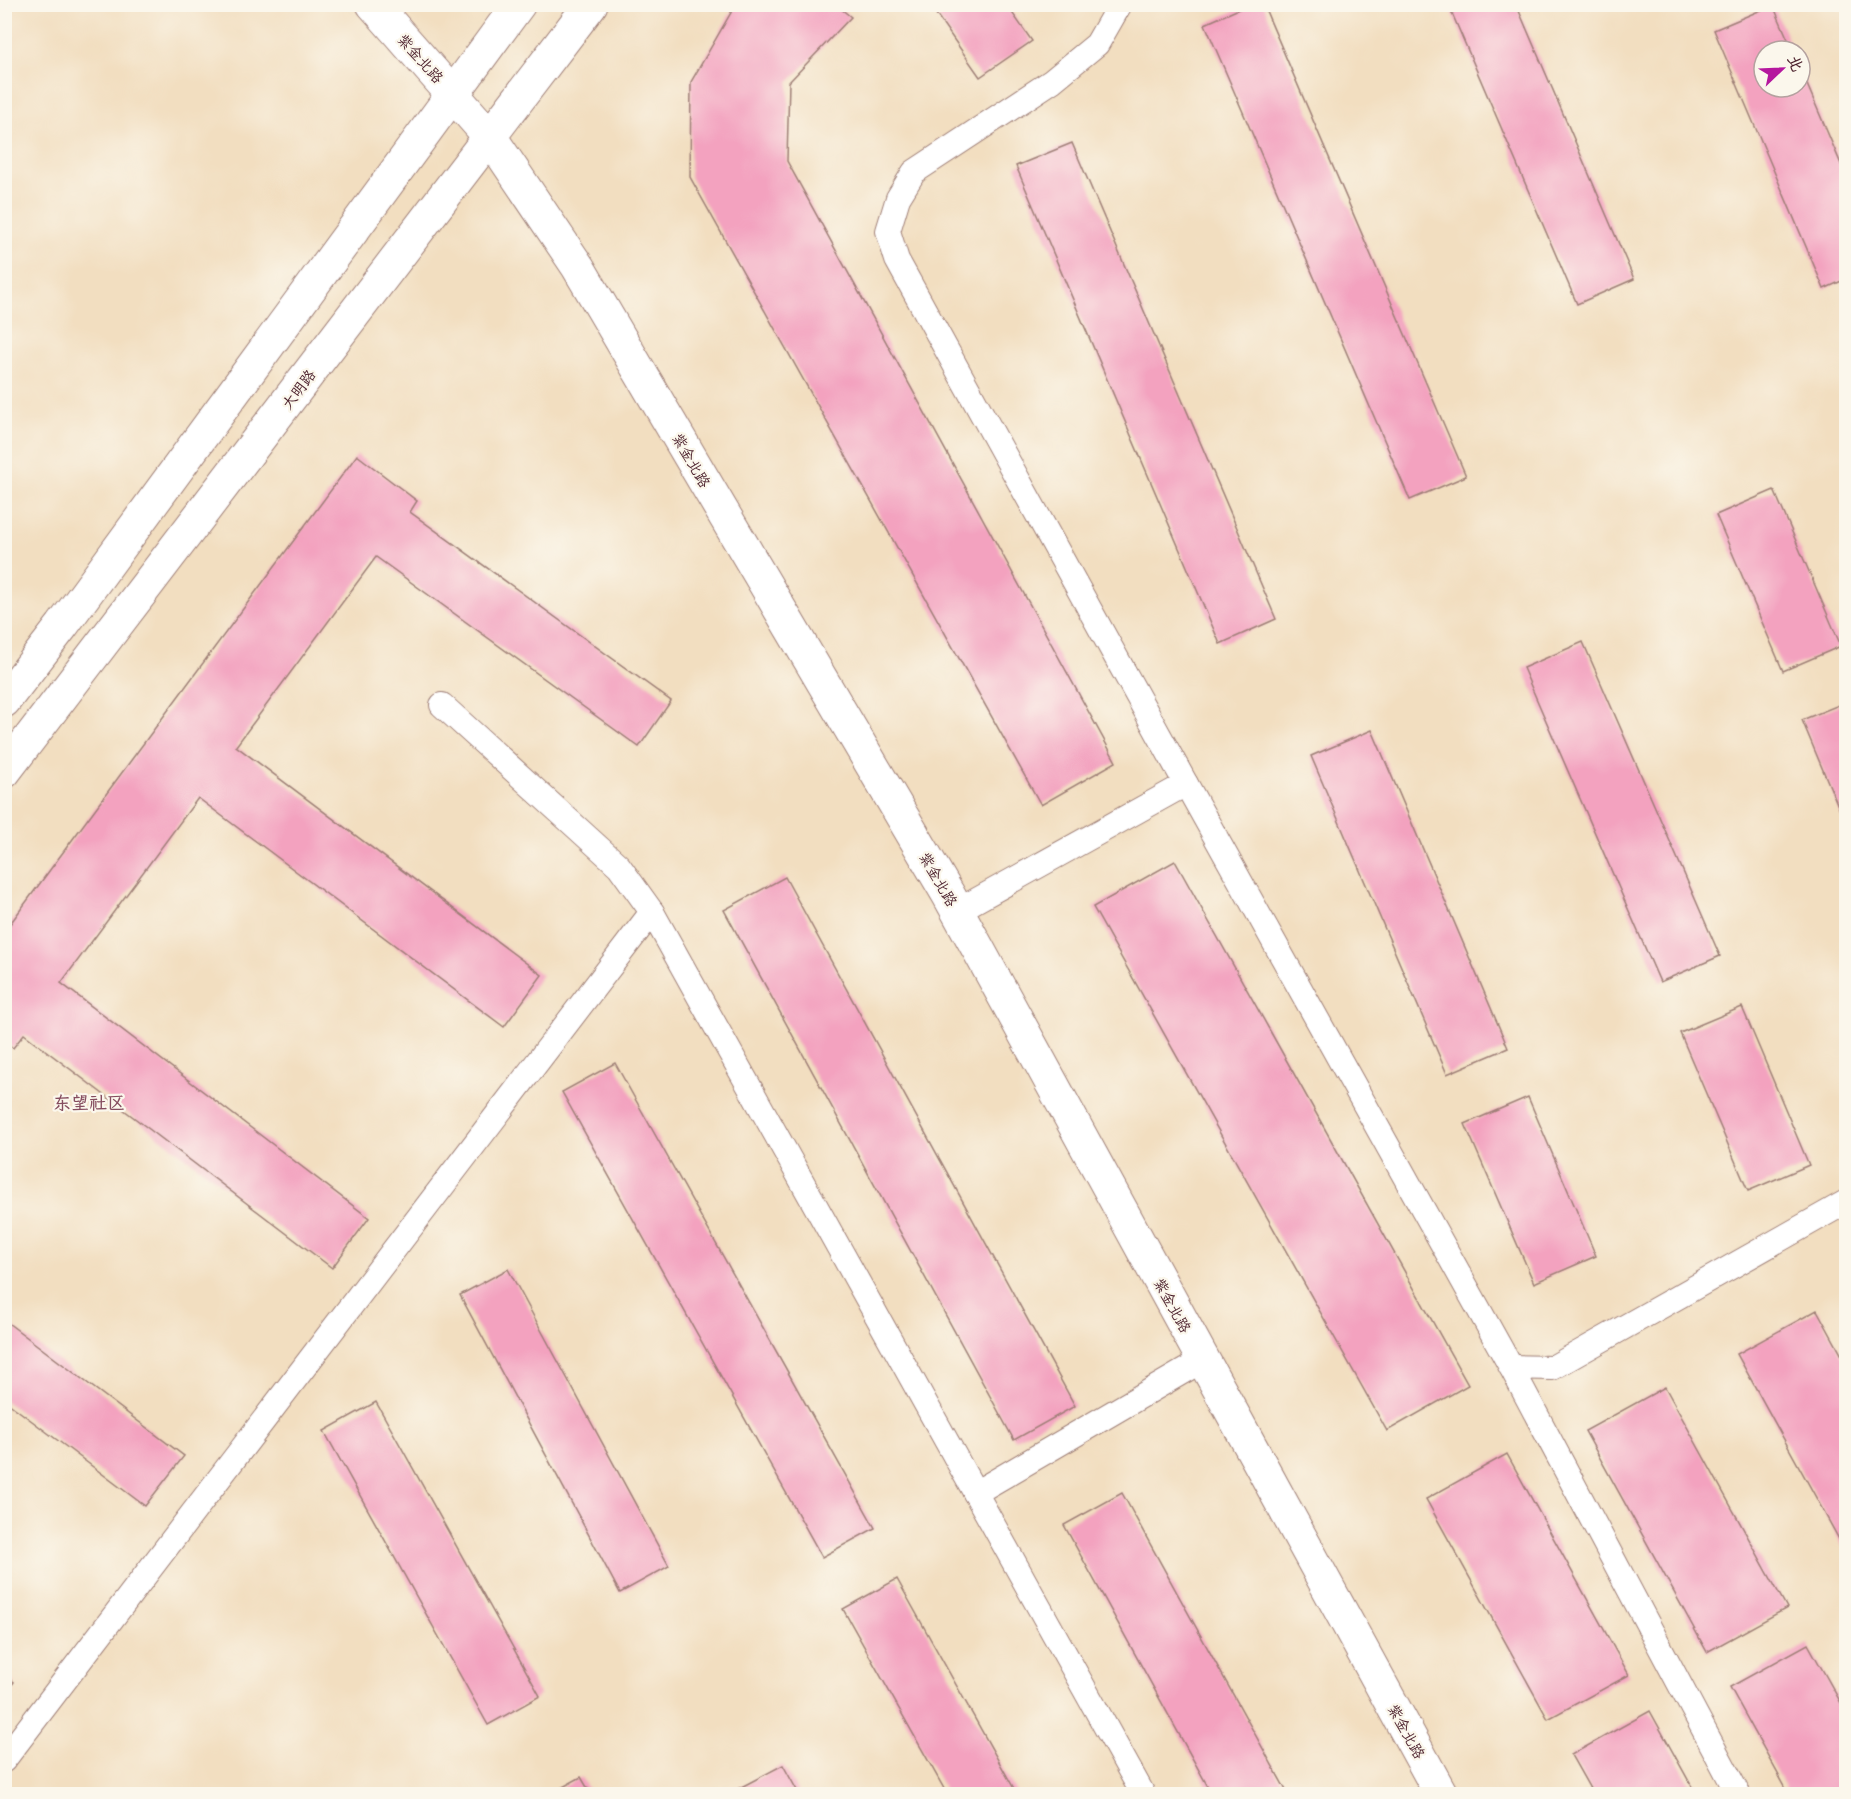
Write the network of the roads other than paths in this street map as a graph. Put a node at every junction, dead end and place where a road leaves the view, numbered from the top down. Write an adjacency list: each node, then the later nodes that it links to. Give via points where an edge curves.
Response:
1 (373, 4): 5 (street, 紫金北路)
2 (519, 4): 5 (street)
3 (591, 4): 6 (street, 大明路)
4 (1120, 4): 10 (lane, via 1097,44 1052,81 914,172 898,198 888,231 897,260)
5 (454, 94): 6 (street, 紫金北路); 7 (street)
6 (490, 138): 9 (street, 大明路); 12 (street, 紫金北路, via 578,267)
7 (4, 700)
8 (442, 705): 11 (lane, via 619,866)
9 (4, 772)
10 (1186, 784): 12 (lane); 15 (lane)
11 (652, 912): 16 (lane); 17 (lane)
12 (957, 912): 14 (street, 紫金北路)
13 (1846, 1202): 15 (lane, via 1552,1368)
14 (1203, 1360): 16 (lane); 19 (street, 紫金北路)
15 (1511, 1367): 20 (lane)
16 (975, 1493): 18 (lane)
17 (4, 1760)
18 (1143, 1794)
19 (1441, 1794)
20 (1738, 1794)

